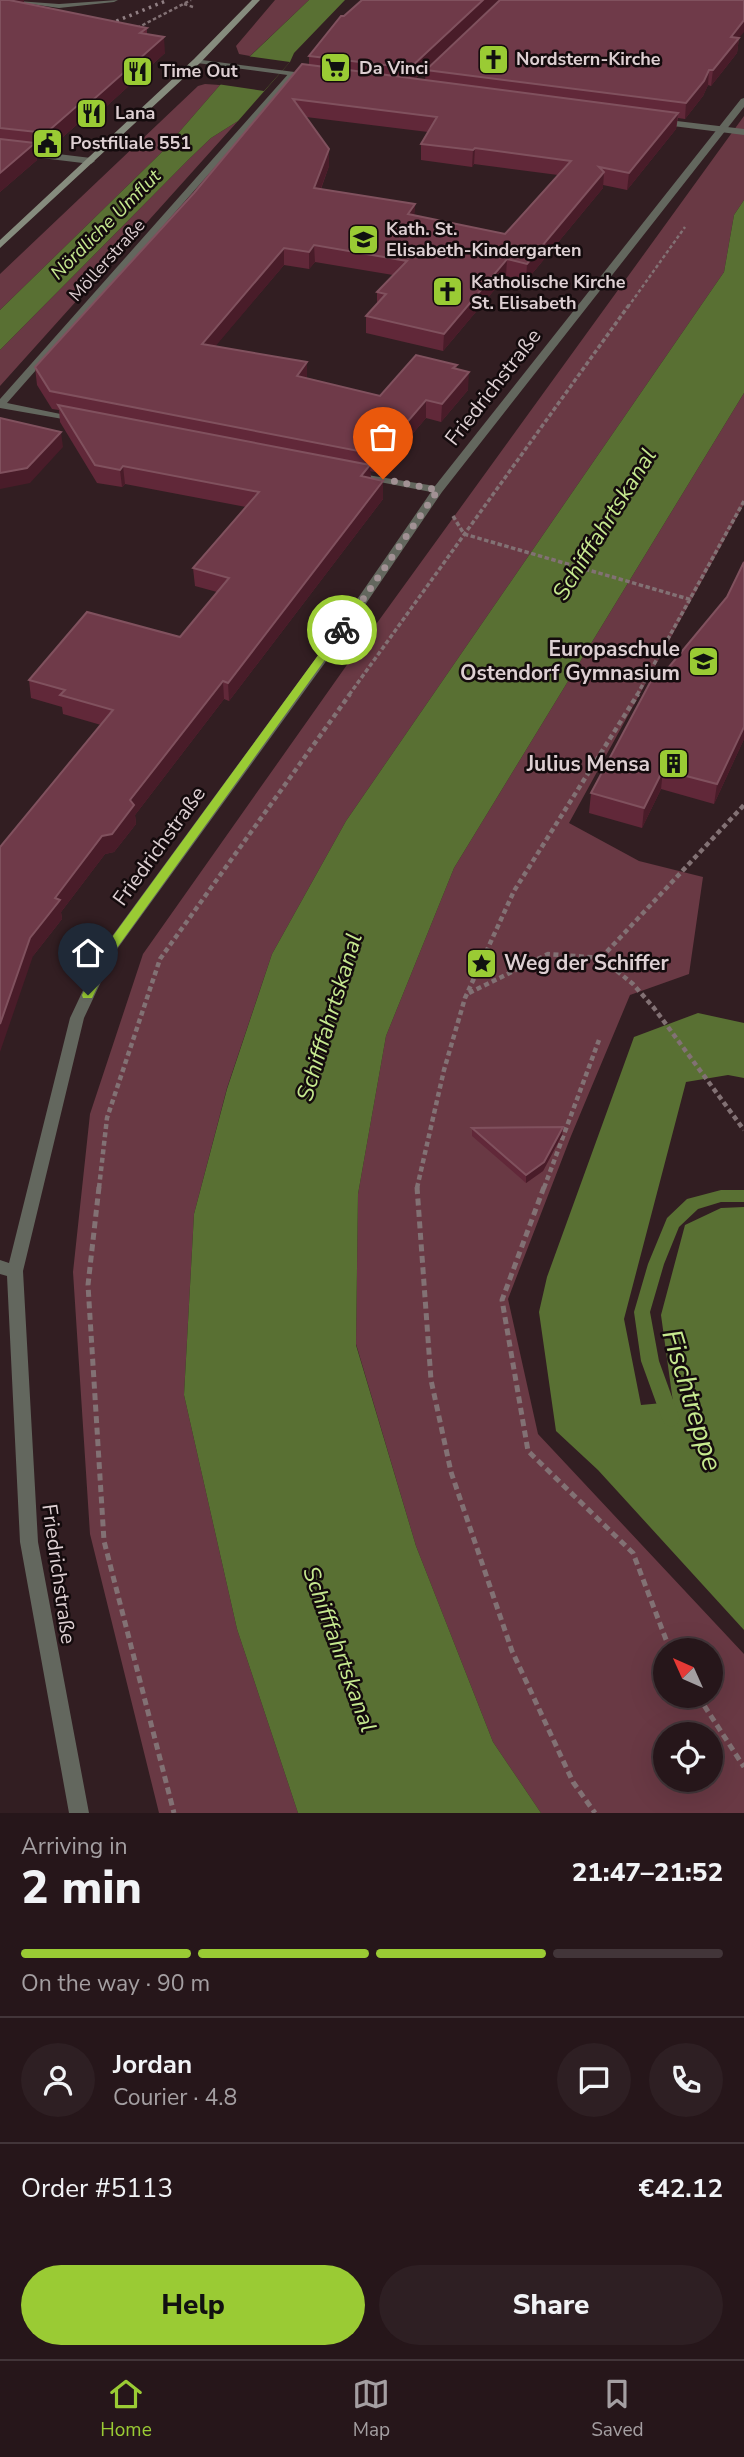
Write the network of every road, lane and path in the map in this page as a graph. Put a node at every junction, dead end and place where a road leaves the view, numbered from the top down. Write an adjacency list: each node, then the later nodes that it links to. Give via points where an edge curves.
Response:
1 (7, 0): 2 (street, via 59,6)
2 (114, 0)
3 (191, 0): 5 (path)
4 (256, 0): 8 (main road)
5 (183, 4): 6 (path); 7 (path, via 130,32)
6 (193, 7)
7 (141, 34)
8 (197, 61): 9 (street); 16 (main road)
9 (293, 74): 10 (street); 19 (street, Möllerstraße)
10 (320, 77)
11 (744, 101): 13 (street, Friedrichstraße)
12 (655, 121): 13 (street)
13 (723, 130): 14 (street); 22 (street, Friedrichstraße)
14 (744, 132)
15 (0, 150): 16 (street)
16 (91, 161): 18 (main road)
17 (690, 220): 24 (path)
18 (0, 246)
19 (0, 405): 20 (street)
20 (82, 421)
21 (342, 471): 22 (street)
22 (438, 490): 31 (street, Friedrichstraße, via 331,646 109,950 77,1018)
23 (744, 501): 25 (path)
24 (464, 534): 25 (path); 36 (path, via 160,959 107,1118 88,1285 104,1541)
25 (692, 600): 28 (path, via 652,673 514,891)
26 (744, 805): 27 (path)
27 (601, 958): 28 (path, via 548,954); 30 (path, via 648,1000)
28 (467, 994): 37 (path, via 417,1185 431,1380 451,1472 512,1651 573,1782)
29 (599, 1040): 32 (path, via 502,1300 528,1451 633,1553)
30 (744, 1130)
31 (8, 1269): 35 (street, Friedrichstraße, via 29,1542)
32 (665, 1638)
33 (706, 1708): 34 (path)
34 (744, 1767)
35 (79, 1813)
36 (174, 1813)
37 (596, 1813)

